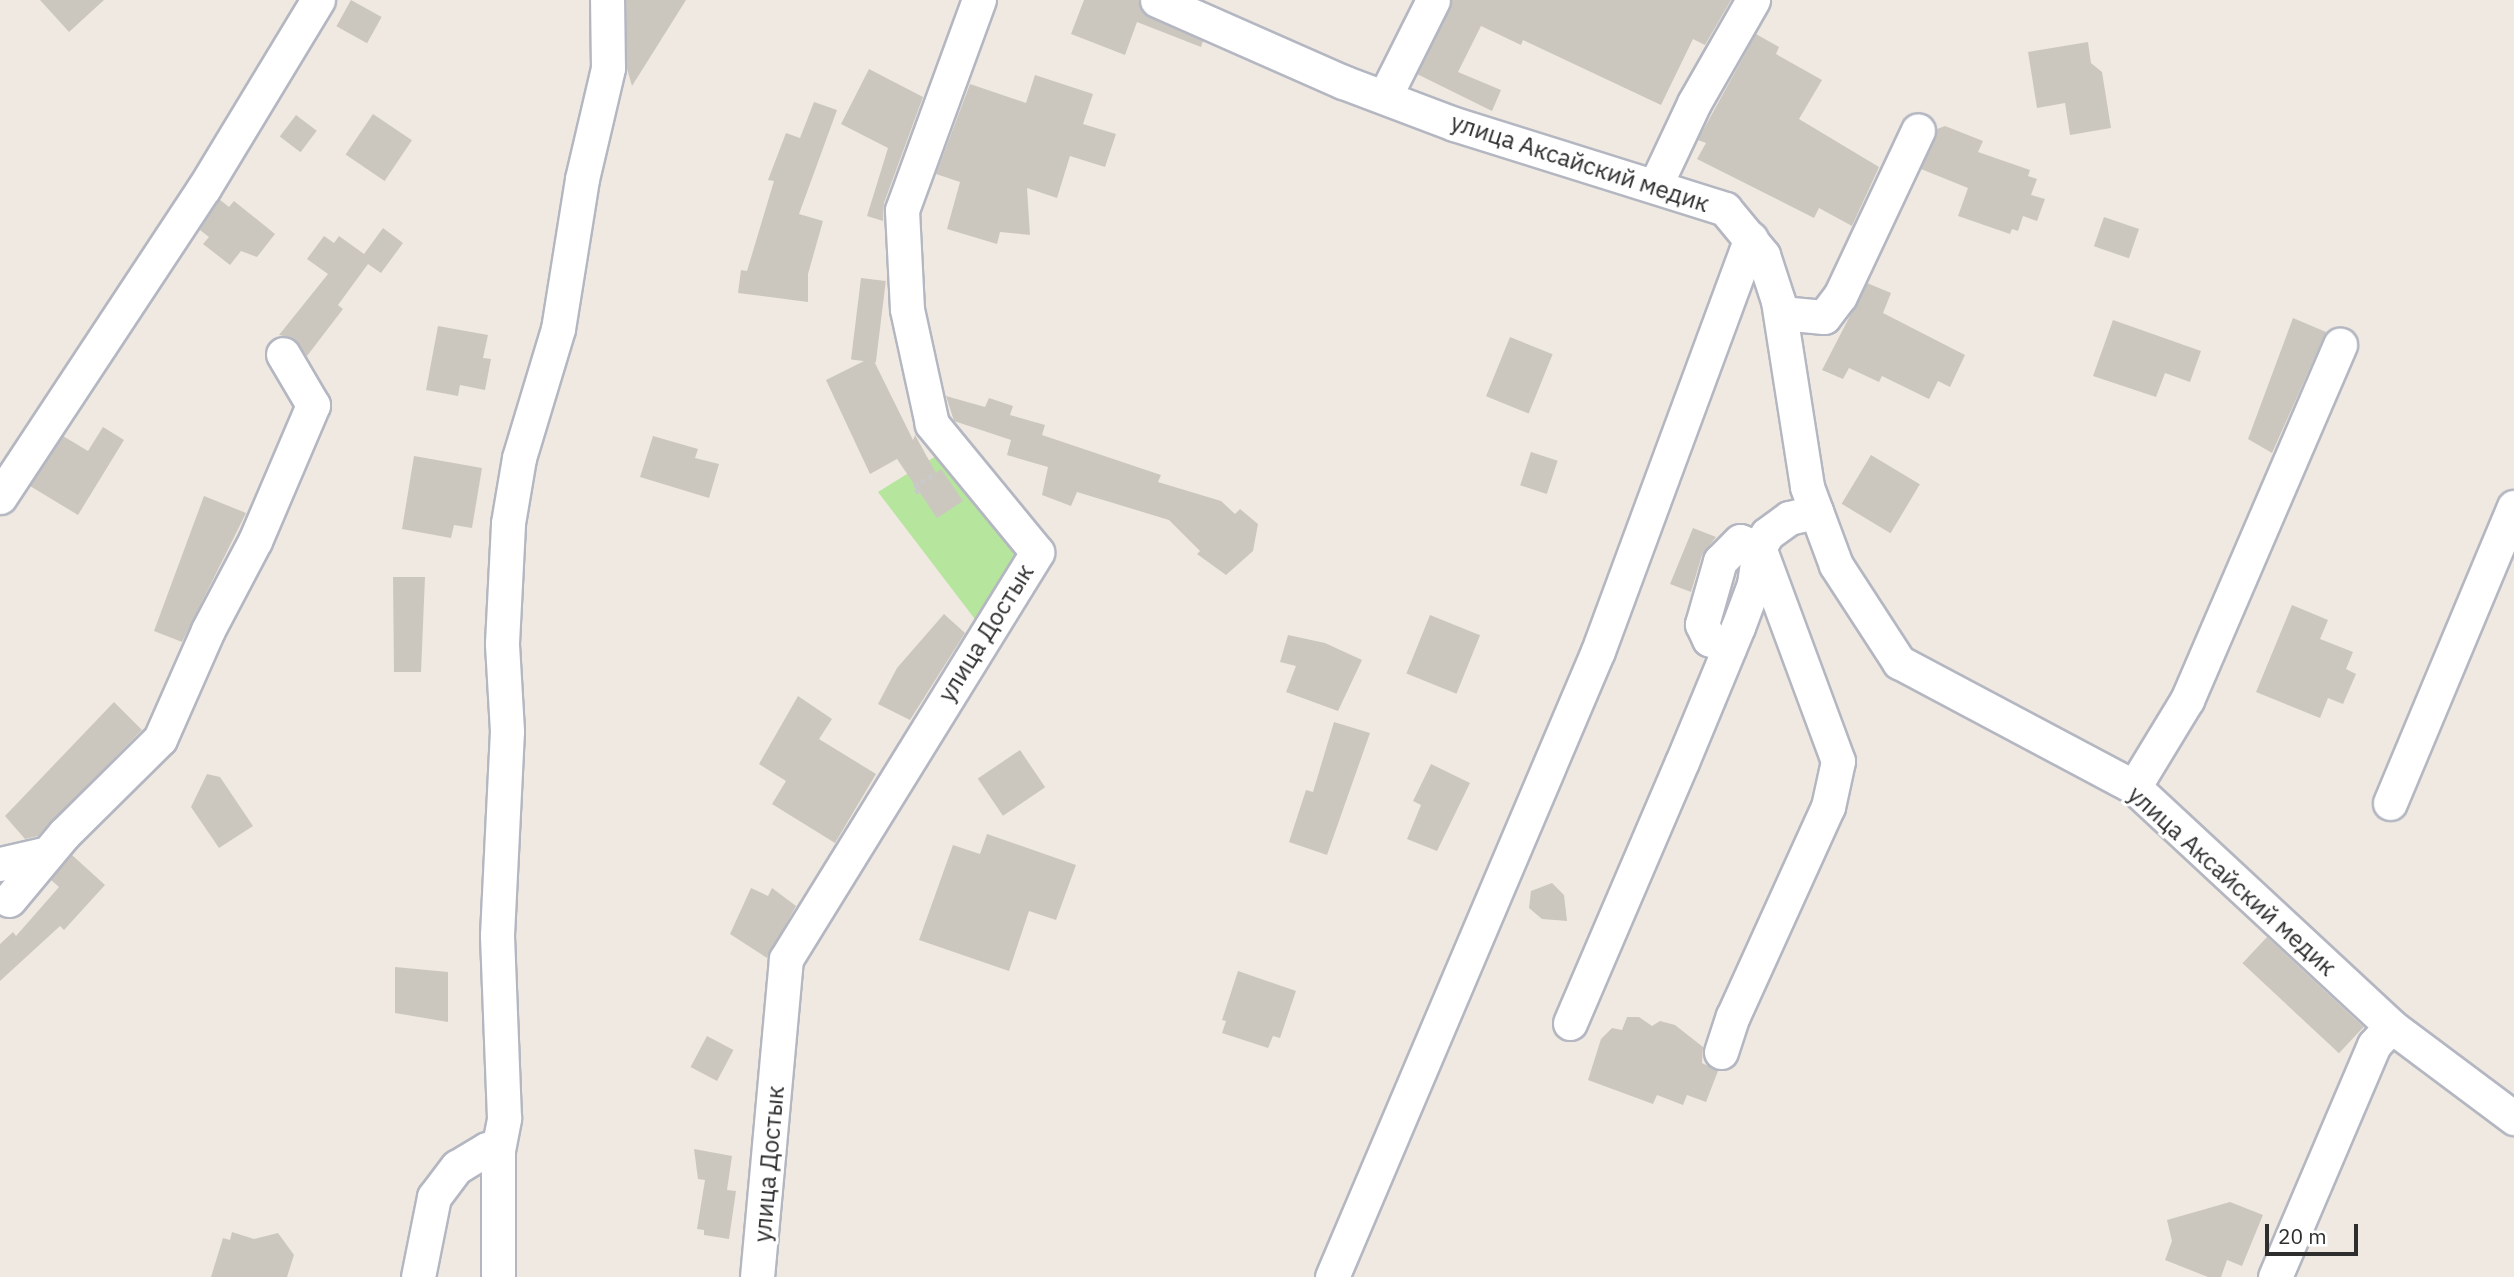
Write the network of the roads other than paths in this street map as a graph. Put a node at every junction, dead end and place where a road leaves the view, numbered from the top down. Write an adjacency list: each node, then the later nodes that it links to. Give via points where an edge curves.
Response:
1 (318, 0): 14 (street, via 204,188)
2 (607, 0): 27 (street, via 608,68 582,179 558,329 519,458 508,523 502,643 507,731 497,935 504,1118)
3 (979, 0): 30 (street, улица Достык, via 902,210 907,309 932,424 1037,552 786,959)
4 (1157, 0): 7 (street, улица Аксайский медик)
5 (1433, 0): 7 (street)
6 (1753, 0): 9 (street, via 1694,103)
7 (1385, 96): 9 (street, улица Аксайский медик, via 1454,124)
8 (1918, 130): 11 (street, via 1840,296 1824,317)
9 (1655, 186): 10 (street, улица Аксайский медик, via 1726,209)
10 (1751, 238): 11 (street, улица Аксайский медик, via 1763,255); 31 (street, via 1598,651)
11 (1781, 313): 16 (street, улица Аксайский медик, via 1807,487)
12 (2340, 344): 18 (street, via 2188,700)
13 (283, 354): 20 (street, via 313,405 255,541 208,629 160,739)
14 (0, 497)
15 (2514, 507): 19 (street)
16 (1816, 512): 17 (street, via 1789,518 1767,534); 18 (street, улица Аксайский медик, via 1836,565 1899,662)
17 (1759, 548): 23 (street, via 1754,584 1729,647); 25 (street, via 1838,761 1828,807)
18 (2134, 788): 24 (street, улица Аксайский медик)
19 (2390, 803)
20 (48, 853): 21 (street); 22 (street)
21 (0, 866): 22 (street, via 10,878)
22 (5, 908)
23 (1570, 1023)
24 (2391, 1026): 26 (street, улица Аксайский медик); 32 (street, via 2374,1045)
25 (1721, 1052)
26 (2514, 1118)
27 (498, 1150): 28 (street, via 487,1149 457,1167 440,1187 428,1219); 29 (street)
28 (418, 1277)
29 (498, 1277)
30 (757, 1277)
31 (1332, 1277)
32 (2275, 1277)

